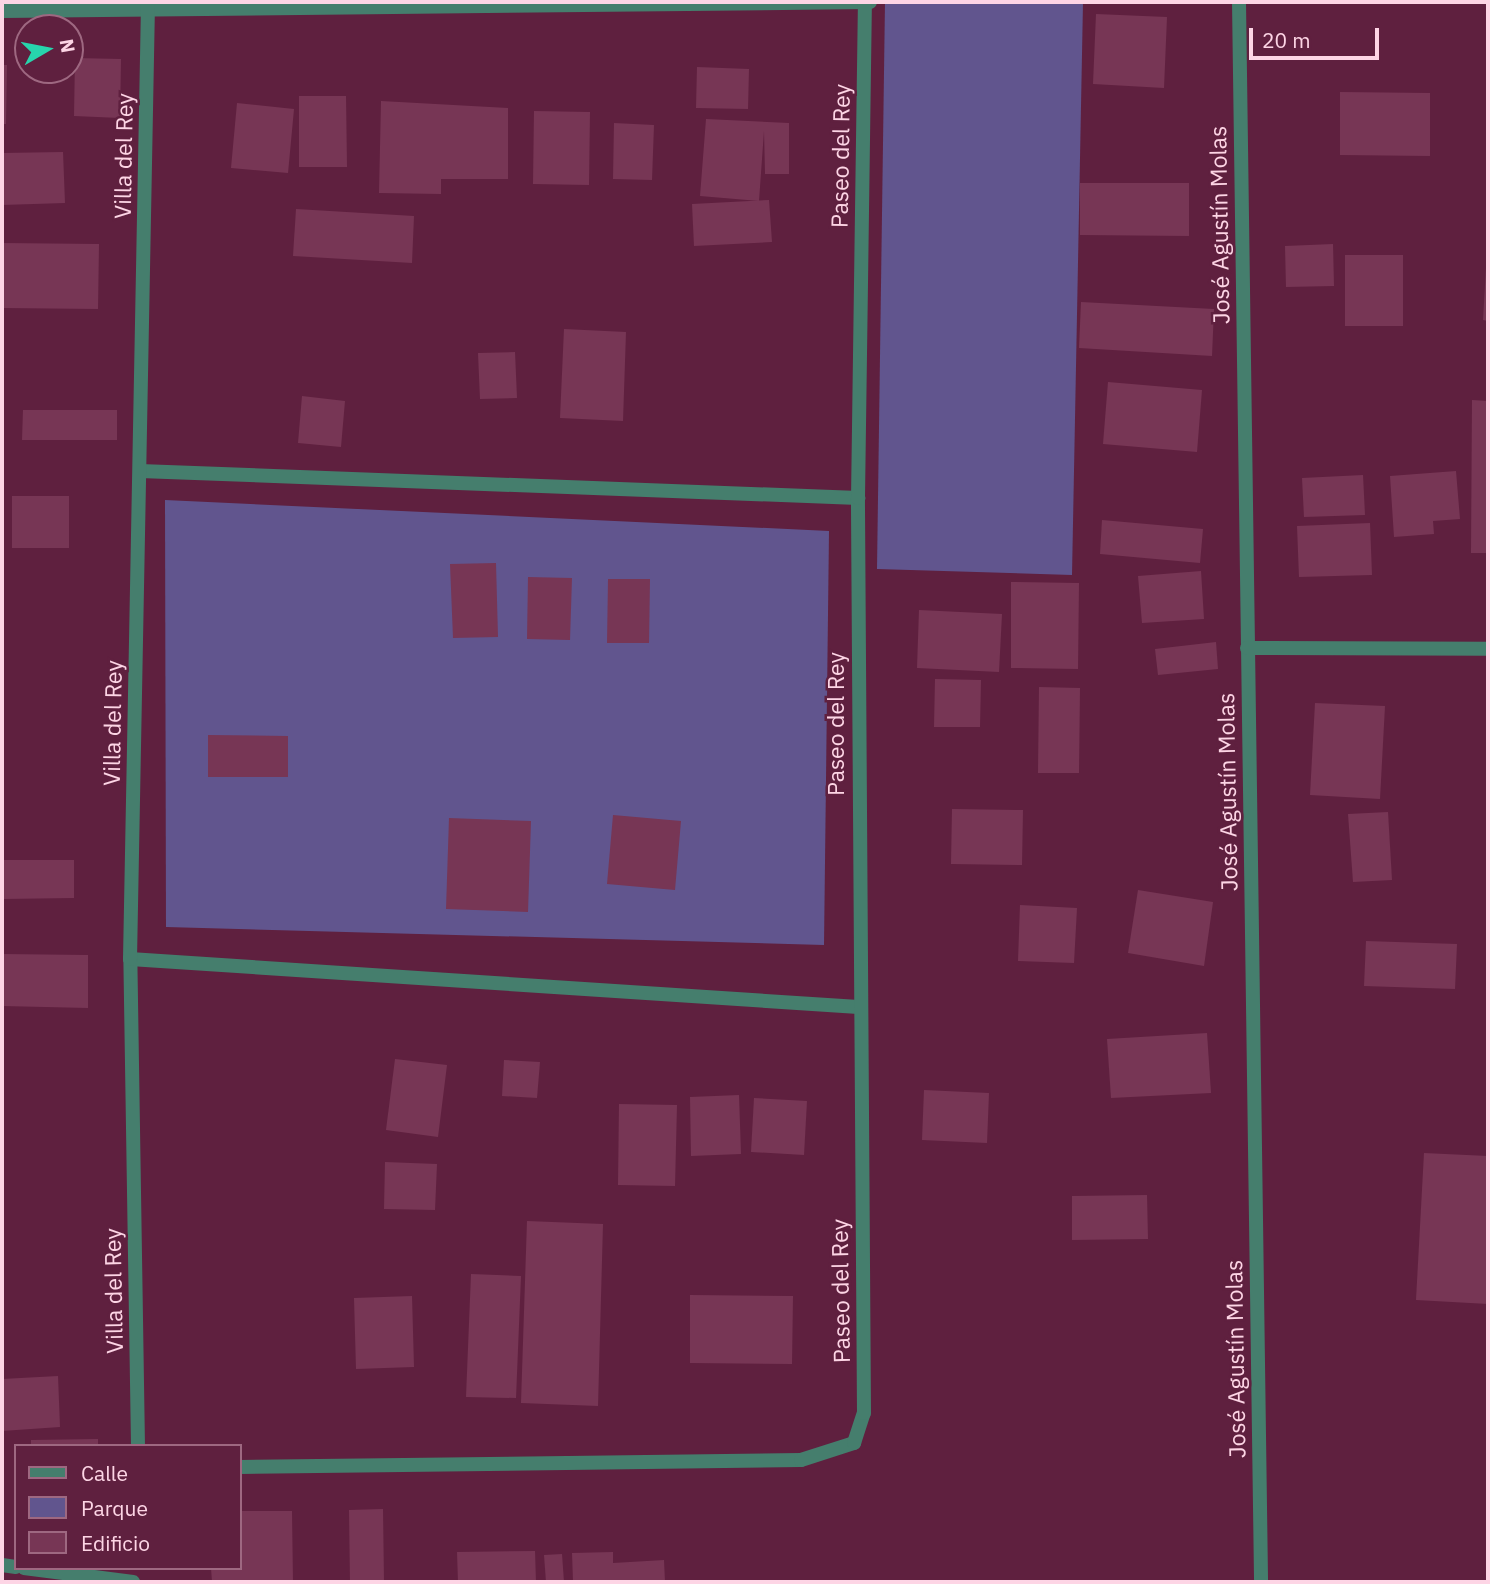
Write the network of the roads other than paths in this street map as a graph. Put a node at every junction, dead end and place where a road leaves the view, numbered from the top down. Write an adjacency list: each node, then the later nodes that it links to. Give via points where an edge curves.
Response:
1 (1239, 2): 7 (street, José Agustín Molas)
2 (867, 3): 3 (street); 6 (street, Paseo del Rey)
3 (148, 4): 4 (street); 5 (street, Villa del Rey)
4 (2, 11)
5 (140, 471): 6 (street); 9 (street, Villa del Rey)
6 (858, 498): 10 (street, Paseo del Rey)
7 (1247, 648): 8 (street); 15 (street, José Agustín Molas)
8 (1488, 649)
9 (131, 959): 10 (street); 11 (street, Villa del Rey)
10 (858, 1007): 12 (street, Paseo del Rey, via 864,1413 854,1443 801,1460)
11 (138, 1444)
12 (242, 1466)
13 (40, 1570): 14 (street)
14 (134, 1582)
15 (1261, 1582)

